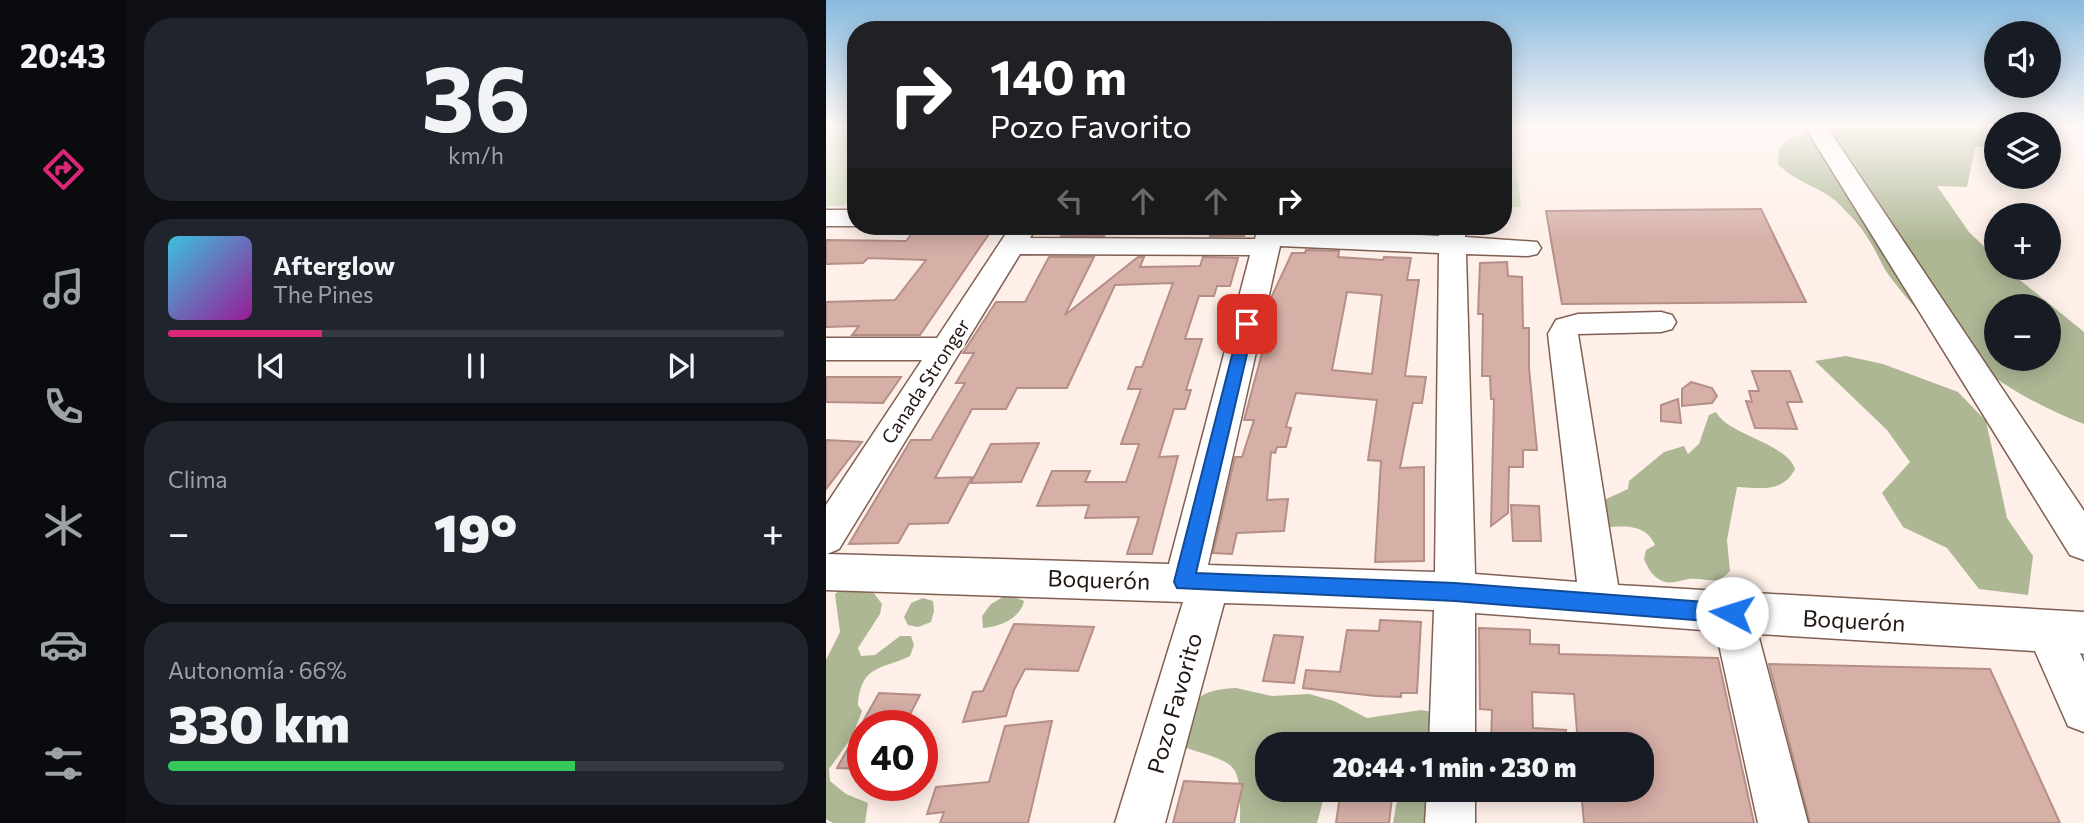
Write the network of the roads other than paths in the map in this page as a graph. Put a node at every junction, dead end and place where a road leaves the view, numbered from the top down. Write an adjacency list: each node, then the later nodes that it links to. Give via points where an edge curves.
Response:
1 (1841, 165): 10 (street)
2 (1452, 235): 4 (street); 5 (street); 13 (street)
3 (1018, 236): 4 (street); 8 (street, Canada Stronger)
4 (1268, 236): 12 (street, Pozo Favorito)
5 (1528, 248)
6 (1661, 322): 14 (street, via 1578,324 1567,327 1563,334)
7 (826, 349): 8 (street)
8 (945, 349): 9 (street, Canada Stronger)
9 (826, 537)
10 (2084, 543)
11 (826, 572): 12 (street, Boquerón)
12 (1197, 582): 13 (street, Boquerón); 20 (street, Pozo Favorito)
13 (1455, 592): 14 (street, Boquerón); 18 (street)
14 (1600, 603): 15 (street, Boquerón)
15 (1732, 613): 16 (street, Boquerón); 22 (street)
16 (2065, 632): 17 (street)
17 (2084, 710)
18 (1452, 732)
19 (1451, 802): 21 (street)
20 (1140, 823)
21 (1450, 823)
22 (1783, 823)

